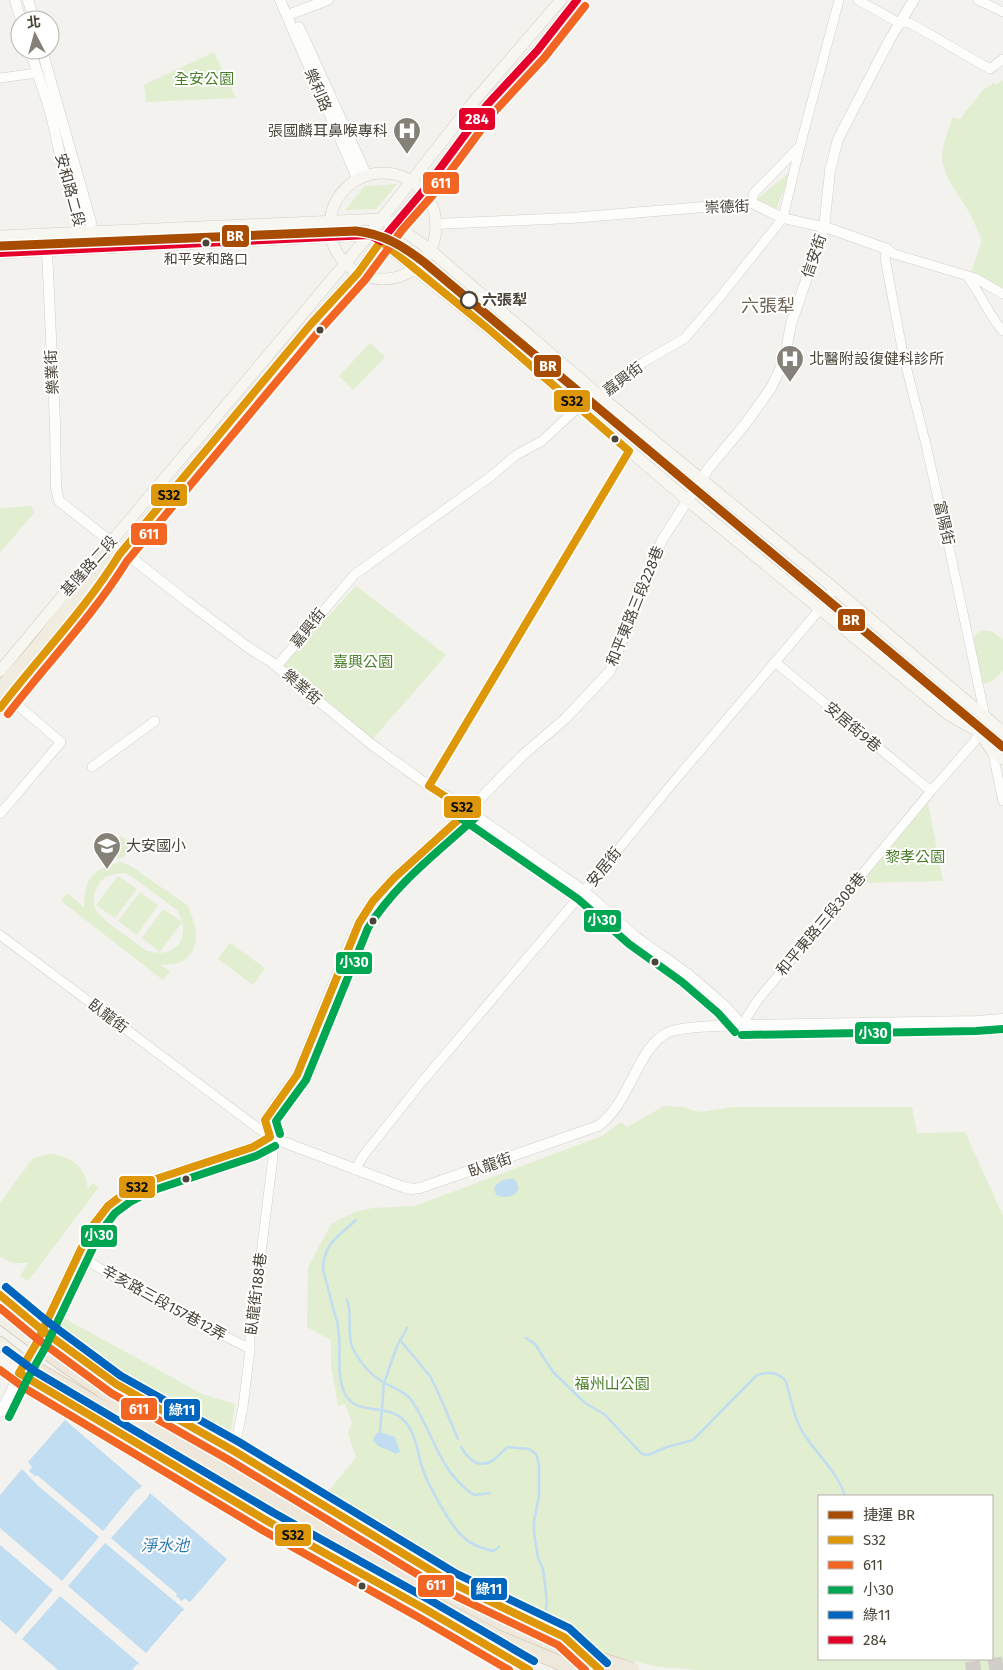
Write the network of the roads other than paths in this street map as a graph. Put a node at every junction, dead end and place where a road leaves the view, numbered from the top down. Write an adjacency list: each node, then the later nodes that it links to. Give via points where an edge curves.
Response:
1 (280, 0): 19 (street, 樂利路)
2 (287, 0): 11 (street, 樂利路)
3 (328, 0): 11 (street)
4 (561, 0): 20 (main road, 基隆路二段, via 470,106)
5 (577, 0): 21 (main road, 基隆路二段, via 487,105)
6 (839, 0): 18 (street, 嘉興街)
7 (858, 0): 12 (street)
8 (914, 0): 12 (street, 信安街)
9 (978, 0): 10 (street)
10 (1003, 12)
11 (293, 13): 19 (street, 樂利路)
12 (899, 23): 13 (street, via 910,23 990,69); 28 (street, 信安街, via 838,140 830,171)
13 (1003, 59)
14 (33, 60): 16 (street, 安和路二段)
15 (45, 60): 29 (street, 安和路二段, via 91,222)
16 (36, 73): 17 (street); 29 (street, 安和路二段, via 61,162)
17 (0, 78)
18 (800, 146): 22 (street, via 754,194); 23 (street, 嘉興街)
19 (363, 178): 20 (main road, via 386,173); 25 (main road, via 340,197)
20 (412, 180): 21 (main road); 24 (main road, 基隆路二段)
21 (424, 190): 26 (main road, 基隆路二段); 27 (main road, via 433,206)
22 (752, 204): 23 (street, 崇德街); 27 (street, 崇德街, via 571,218)
23 (783, 218): 28 (street, 崇德街); 45 (street, 嘉興街, via 684,338 644,362)
24 (381, 219): 25 (main road); 26 (main road); 30 (main road, 基隆路二段)
25 (331, 221): 29 (main road); 32 (main road)
26 (394, 224): 33 (main road, 基隆路二段); 35 (main road)
27 (435, 224): 35 (main road)
28 (824, 228): 36 (street, 崇德街); 47 (street, 信安街, via 791,324 784,361 772,388)
29 (86, 231): 31 (main road); 34 (street, 安和路二段)
30 (369, 235): 32 (main road); 33 (main road); 39 (main road, 基隆路二段)
31 (0, 236)
32 (332, 237): 34 (main road); 39 (main road)
33 (381, 241): 40 (main road); 41 (main road, 基隆路二段)
34 (88, 248): 37 (main road)
35 (429, 249): 40 (main road); 45 (main road)
36 (886, 249): 42 (street, 崇德街); 59 (street, 富陽街, via 903,354 928,453)
37 (47, 251): 38 (main road); 49 (street, 樂業街, via 58,501)
38 (0, 253)
39 (345, 264): 41 (main road); 49 (main road, 基隆路二段)
40 (414, 268): 41 (main road, via 390,278 372,278); 46 (main road)
41 (358, 273): 50 (main road, 基隆路二段, via 311,324)
42 (968, 276): 43 (street, 崇德街); 44 (street, via 993,320)
43 (1003, 294)
44 (1003, 331)
45 (600, 396): 46 (street, 嘉興街); 47 (main road)
46 (579, 408): 48 (main road); 55 (street, 嘉興街, via 542,441 516,454 490,477 354,575)
47 (701, 479): 48 (street, 信安街); 52 (main road)
48 (688, 500): 53 (main road); 68 (street, 和平東路三段228巷, via 662,540 610,672)
49 (109, 544): 50 (street, 樂業街); 51 (highway); 56 (main road, 基隆路二段)
50 (121, 553): 51 (highway); 55 (street, 樂業街); 57 (main road, 基隆路二段, via 101,584 28,671)
51 (92, 577): 57 (highway)
52 (834, 588): 53 (street, 安居街); 59 (main road)
53 (820, 609): 54 (street, 安居街); 61 (main road, via 949,715)
54 (775, 662): 66 (street, 安居街9巷); 70 (street, 安居街)
55 (277, 666): 68 (street, 樂業街, via 371,744)
56 (0, 671)
57 (4, 694): 58 (main road, 基隆路二段); 69 (street, via 61,742)
58 (0, 708)
59 (984, 716): 61 (street, 和平東路三段308巷); 62 (main road); 63 (street, 富陽街)
60 (156, 720): 65 (street)
61 (979, 732): 63 (main road); 66 (street, 和平東路三段308巷, via 976,741)
62 (1003, 732)
63 (992, 750): 64 (main road); 67 (street, 富陽街)
64 (1003, 759)
65 (92, 767)
66 (931, 792): 73 (street, 和平東路三段308巷, via 756,1001)
67 (1003, 798)
68 (468, 811): 70 (street, 樂業街); 74 (street, 和平東路三段228巷, via 394,878 359,923 297,1075 265,1120)
69 (0, 814)
70 (584, 891): 73 (street, 樂業街, via 636,937 688,974); 75 (street, 安居街, via 416,1090)
71 (0, 935): 74 (street, 臥龍街)
72 (1003, 1019): 73 (street, 臥龍街)
73 (742, 1025): 75 (street, 臥龍街, via 670,1031 659,1037 644,1057 618,1106 598,1126 420,1188 402,1188)
74 (270, 1137): 75 (street, 臥龍街); 76 (street, via 253,1147 147,1182 125,1193 108,1206 91,1228); 82 (street, 臥龍街188巷, via 274,1157 250,1327)
75 (355, 1170)
76 (78, 1255): 79 (street); 82 (street, 辛亥路三段157巷12弄, via 134,1289)
77 (0, 1295): 79 (main road)
78 (0, 1316): 81 (main road)
79 (42, 1330): 81 (street); 86 (main road, via 116,1384)
80 (0, 1343): 83 (main road)
81 (36, 1344): 84 (street); 87 (highway, via 111,1396)
82 (250, 1349): 86 (street, 臥龍街188巷)
83 (6, 1355): 84 (main road)
84 (22, 1368): 85 (street); 87 (highway); 88 (main road, via 269,1522)
85 (0, 1412)
86 (234, 1451): 90 (main road, via 450,1582 564,1637)
87 (345, 1542): 89 (highway, via 423,1594 511,1642); 91 (highway, bridge, via 503,1623 568,1650)
88 (522, 1668)
89 (578, 1670)
90 (600, 1670)
91 (632, 1670)

